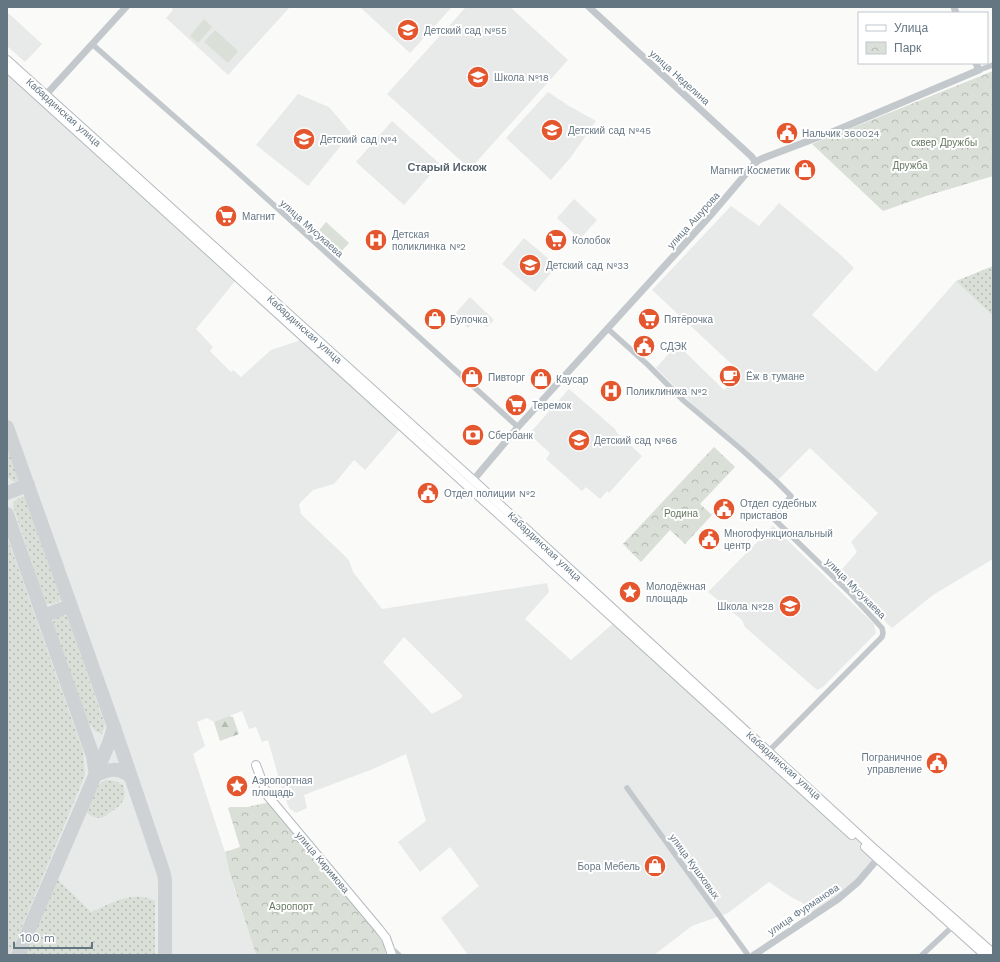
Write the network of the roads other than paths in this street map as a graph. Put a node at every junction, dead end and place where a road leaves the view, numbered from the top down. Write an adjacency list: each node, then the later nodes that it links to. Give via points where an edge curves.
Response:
1 (126, 7): 3 (street)
2 (589, 7): 10 (street, улица Неделина)
3 (92, 44): 9 (street); 12 (street, улица Мусукаева, via 233,168)
4 (7, 60): 9 (main road, Кабардинская улица)
5 (976, 64): 8 (street)
6 (993, 65): 8 (street, улица Ашурова)
7 (7, 68): 9 (main road, Кабардинская улица)
8 (979, 70): 10 (street, улица Ашурова)
9 (44, 97): 13 (main road, Кабардинская улица)
10 (756, 162): 11 (street, улица Ашурова)
11 (608, 329): 12 (street, улица Ашурова); 14 (street, улица Мусукаева, via 791,496 773,518 882,628 882,637)
12 (518, 427): 13 (street, улица Ашурова)
13 (470, 483): 14 (main road, Кабардинская улица)
14 (766, 753): 17 (main road, Кабардинская улица)
15 (256, 765): 19 (main road, улица Киримова, via 267,795 369,917)
16 (627, 788): 23 (street, улица Кушховых)
17 (880, 857): 18 (main road, Кабардинская улица); 20 (main road, Кабардинская улица); 24 (street, улица Фурманова, via 858,882 838,899)
18 (952, 927): 25 (street); 26 (main road, Кабардинская улица)
19 (390, 946): 21 (main road); 22 (street, улица Киримова)
20 (993, 953)
21 (392, 955)
22 (399, 955)
23 (748, 955)
24 (754, 955)
25 (922, 955)
26 (985, 955)

